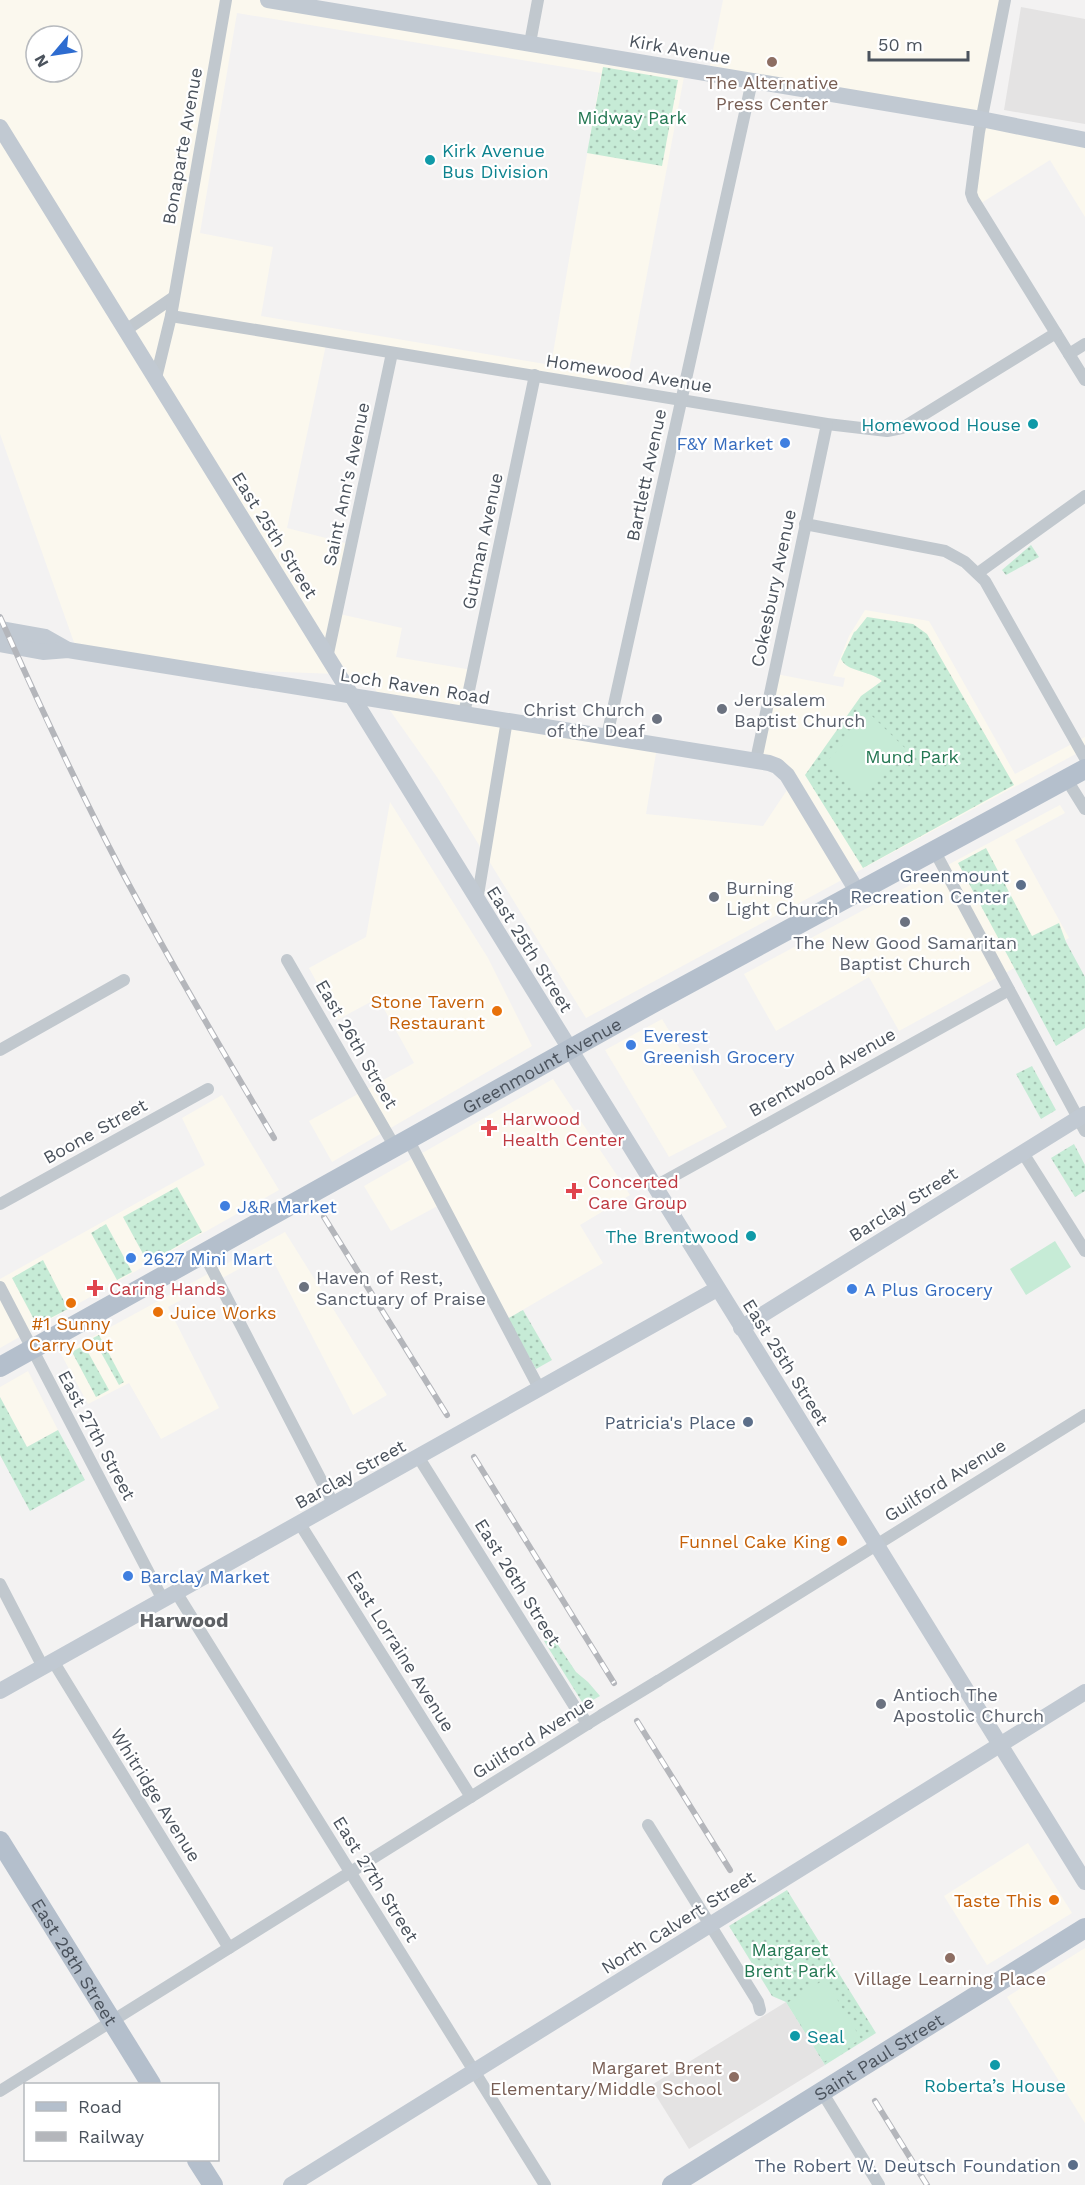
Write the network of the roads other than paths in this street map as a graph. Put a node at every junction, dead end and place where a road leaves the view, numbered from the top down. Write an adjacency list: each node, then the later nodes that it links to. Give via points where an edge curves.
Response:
1 (226, 0): 10 (street, Bonaparte Avenue)
2 (268, 0): 5 (main road, Kirk Avenue)
3 (538, 0): 5 (street)
4 (1005, 0): 7 (street)
5 (530, 43): 6 (main road, Kirk Avenue)
6 (752, 81): 7 (main road, Kirk Avenue); 20 (street, Bartlett Avenue)
7 (981, 119): 9 (main road, Kirk Avenue); 13 (street, via 971,185 973,199)
8 (0, 127): 12 (main road, East 25th Street)
9 (1085, 140)
10 (174, 297): 11 (street, Bonaparte Avenue); 12 (street)
11 (171, 316): 15 (street, Homewood Avenue); 18 (street, Bonaparte Avenue)
12 (126, 330): 18 (main road, East 25th Street)
13 (1056, 333): 16 (street); 21 (street, Homewood Avenue, via 902,428 887,431)
14 (1085, 344): 16 (street)
15 (392, 353): 17 (street, Homewood Avenue); 28 (street, Saint Ann's Avenue)
16 (1069, 354): 19 (street)
17 (535, 375): 20 (street, Homewood Avenue); 30 (street, Gutman Avenue)
18 (156, 378): 28 (main road, East 25th Street)
19 (1085, 380)
20 (681, 400): 21 (street, Homewood Avenue); 32 (street, Bartlett Avenue)
21 (827, 424): 23 (street, Cokesbury Avenue)
22 (1085, 496): 24 (street)
23 (805, 524): 24 (street, via 945,550); 34 (street, Cokesbury Avenue)
24 (978, 573): 33 (street)
25 (0, 629): 27 (main road, Loch Raven Road, via 45,637)
26 (0, 644): 27 (main road, Loch Raven Road, via 43,652)
27 (68, 650): 29 (main road, Loch Raven Road)
28 (327, 658): 29 (main road, East 25th Street)
29 (351, 696): 30 (main road, Loch Raven Road); 40 (main road, East 25th Street)
30 (464, 714): 31 (main road, Loch Raven Road)
31 (507, 720): 32 (main road, Loch Raven Road); 40 (street)
32 (608, 736): 34 (main road, Loch Raven Road)
33 (1085, 758)
34 (756, 760): 39 (main road, Loch Raven Road, via 777,766 787,775)
35 (1085, 770): 36 (main road, Greenmount Avenue)
36 (1067, 780): 37 (street); 38 (main road, Greenmount Avenue)
37 (1085, 809)
38 (934, 850): 39 (main road, Greenmount Avenue); 43 (street)
39 (856, 891): 45 (main road, Greenmount Avenue)
40 (477, 901): 45 (main road, East 25th Street)
41 (288, 960): 48 (street, East 26th Street)
42 (124, 980): 44 (street)
43 (1009, 990): 47 (street); 50 (street, Brentwood Avenue)
44 (0, 1050)
45 (569, 1050): 48 (main road, Greenmount Avenue); 50 (main road, East 25th Street)
46 (208, 1089): 51 (street, Boone Street)
47 (1083, 1121): 49 (main road, Barclay Street)
48 (401, 1143): 53 (main road, Greenmount Avenue); 59 (street, East 26th Street)
49 (1023, 1153): 52 (street); 56 (main road, Barclay Street)
50 (654, 1187): 55 (main road, East 25th Street)
51 (0, 1204)
52 (1085, 1251)
53 (204, 1254): 57 (main road, Greenmount Avenue); 62 (street)
54 (0, 1287): 57 (street, East 27th Street)
55 (717, 1289): 56 (main road, East 25th Street); 59 (main road, Barclay Street)
56 (741, 1328): 64 (main road, East 25th Street)
57 (32, 1349): 58 (main road, Greenmount Avenue); 66 (street, East 27th Street)
58 (0, 1367)
59 (539, 1388): 61 (main road, Barclay Street)
60 (1085, 1415): 64 (street, Guilford Avenue)
61 (419, 1458): 62 (main road, Barclay Street); 70 (street, East 26th Street)
62 (334, 1505): 63 (main road, Barclay Street)
63 (300, 1524): 66 (main road, Barclay Street); 72 (street, East Lorraine Avenue)
64 (876, 1545): 70 (street, Guilford Avenue, bridge); 71 (main road, East 25th Street)
65 (0, 1584): 67 (street, Whitridge Avenue)
66 (170, 1596): 67 (main road, Barclay Street); 75 (street, East 27th Street)
67 (48, 1664): 68 (main road, Barclay Street); 79 (street, Whitridge Avenue)
68 (0, 1691)
69 (1085, 1692): 71 (main road, North Calvert Street)
70 (588, 1724): 72 (street, Guilford Avenue)
71 (1000, 1745): 76 (main road, East 25th Street); 77 (main road, North Calvert Street)
72 (471, 1797): 75 (street, Guilford Avenue)
73 (648, 1825): 77 (street)
74 (0, 1841): 81 (main road, East 28th Street)
75 (351, 1872): 79 (street, Guilford Avenue); 82 (street, East 27th Street)
76 (1085, 1882)
77 (710, 1925): 80 (street); 82 (main road, North Calvert Street)
78 (1085, 1928): 85 (main road, Saint Paul Street)
79 (229, 1948): 81 (street, Guilford Avenue)
80 (760, 2010)
81 (112, 2021): 83 (main road, East 28th Street); 84 (street, Guilford Avenue)
82 (475, 2071): 88 (main road, North Calvert Street); 89 (street, East 27th Street)
83 (150, 2083)
84 (0, 2091)
85 (822, 2092): 90 (main road, Saint Paul Street); 91 (street)
86 (198, 2161): 87 (main road)
87 (213, 2185)
88 (291, 2185)
89 (545, 2185)
90 (672, 2185)
91 (879, 2185)

